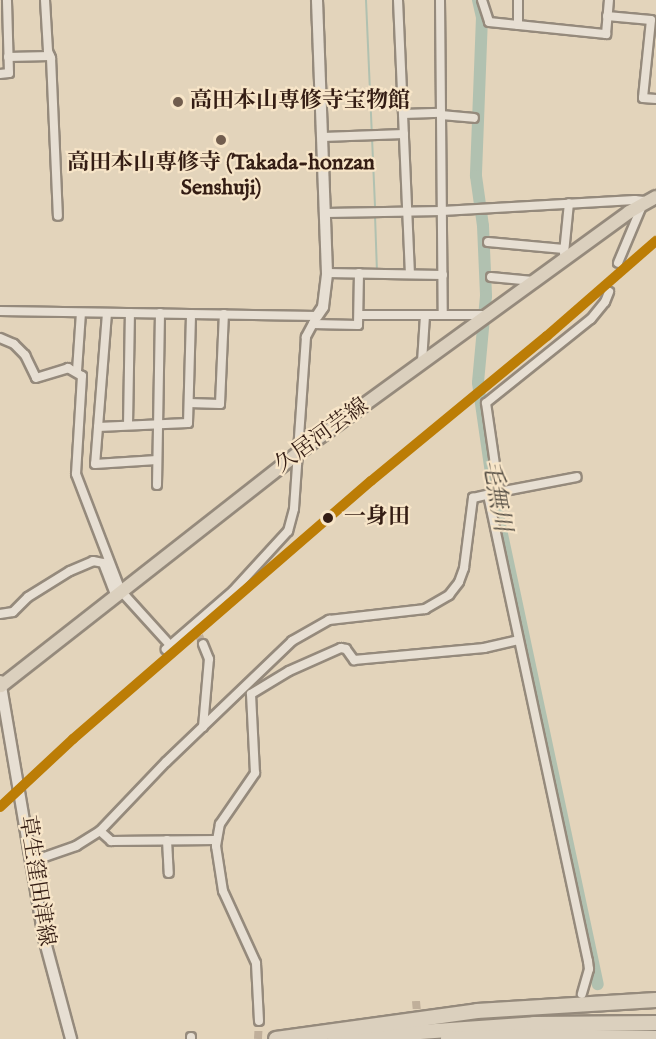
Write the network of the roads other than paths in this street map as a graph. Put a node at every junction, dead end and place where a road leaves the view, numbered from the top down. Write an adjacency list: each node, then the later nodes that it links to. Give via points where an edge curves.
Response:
1 (7, 0): 12 (street)
2 (45, 0): 11 (street)
3 (317, 0): 19 (main road)
4 (398, 0): 15 (street)
5 (440, 0): 16 (street)
6 (483, 0): 10 (street, via 489,22)
7 (518, 0): 10 (street)
8 (609, 0): 9 (street)
9 (608, 16): 10 (street, via 606,34); 14 (street, via 651,20 643,98)
10 (518, 25)
11 (50, 56): 12 (street); 25 (street)
12 (8, 57): 13 (street, via 9,74)
13 (0, 74)
14 (656, 99)
15 (403, 114): 16 (street); 18 (street)
16 (441, 114): 17 (street); 22 (street)
17 (474, 118)
18 (404, 134): 19 (street); 23 (street)
19 (323, 137): 24 (main road)
20 (650, 199): 21 (street); 27 (main road, 久居河芸線); 28 (street)
21 (568, 203): 22 (street); 27 (street)
22 (442, 211): 23 (street); 32 (street)
23 (407, 212): 24 (street); 31 (street)
24 (326, 213): 29 (main road)
25 (58, 216)
26 (488, 242): 27 (street)
27 (563, 255): 34 (main road, 久居河芸線)
28 (618, 263)
29 (327, 273): 30 (street); 47 (main road, via 323,307)
30 (359, 273): 31 (street); 43 (street)
31 (410, 274): 32 (street)
32 (443, 275): 45 (street)
33 (490, 277): 34 (street)
34 (533, 281): 46 (main road, 久居河芸線)
35 (609, 292): 59 (street, via 591,319 486,403)
36 (0, 311): 37 (street)
37 (81, 313): 38 (street); 50 (street)
38 (107, 313): 39 (street); 54 (street)
39 (130, 313): 40 (street); 53 (street)
40 (160, 313): 41 (street); 52 (street)
41 (190, 314): 42 (street); 51 (street)
42 (224, 314): 47 (street); 51 (street, via 220,404)
43 (358, 315): 44 (street); 47 (street, via 358,325)
44 (425, 315): 45 (street); 49 (street)
45 (443, 315): 46 (street)
46 (486, 317): 49 (main road, 久居河芸線)
47 (315, 320): 55 (street, via 306,337)
48 (0, 338): 50 (street, via 25,354 36,378 68,368)
49 (422, 362): 55 (main road, 久居河芸線)
50 (76, 372): 60 (street, via 82,376 76,474)
51 (189, 403): 52 (street, via 188,423)
52 (158, 423): 53 (street); 56 (street)
53 (128, 425): 54 (street)
54 (98, 427): 56 (street, via 95,464)
55 (299, 452): 60 (main road, 久居河芸線); 60 (street, via 288,531 233,591 168,647)
56 (158, 460): 58 (street)
57 (577, 477): 59 (street)
58 (157, 484)
59 (494, 494): 62 (street); 64 (street, via 473,498 464,568 459,582 445,598 425,609 322,623 292,641)
60 (118, 593): 61 (street, via 103,563 93,561 28,597 12,612); 65 (main road, 久居河芸線)
61 (0, 614)
62 (518, 640): 66 (street, via 483,648 354,660 346,649 340,648); 73 (street, via 588,961)
63 (203, 644): 67 (street, via 209,659)
64 (247, 683): 66 (street); 67 (street)
65 (0, 685): 71 (main road, 草生窪田津線)
66 (251, 694): 70 (street, via 255,773 223,819)
67 (202, 728): 68 (street)
68 (100, 831): 69 (street, via 111,842); 71 (street, via 76,846)
69 (167, 840): 70 (street); 72 (street)
70 (216, 840): 75 (street, via 223,891 256,963)
71 (32, 856): 78 (main road, 草生窪田津線, via 44,938)
72 (169, 873)
73 (582, 994)
74 (656, 1000): 79 (highway, via 477,1011)
75 (259, 1021)
76 (656, 1023): 80 (highway, via 534,1024)
77 (656, 1038): 81 (highway)
78 (71, 1039)
79 (276, 1039)
80 (330, 1039)
81 (448, 1039)

